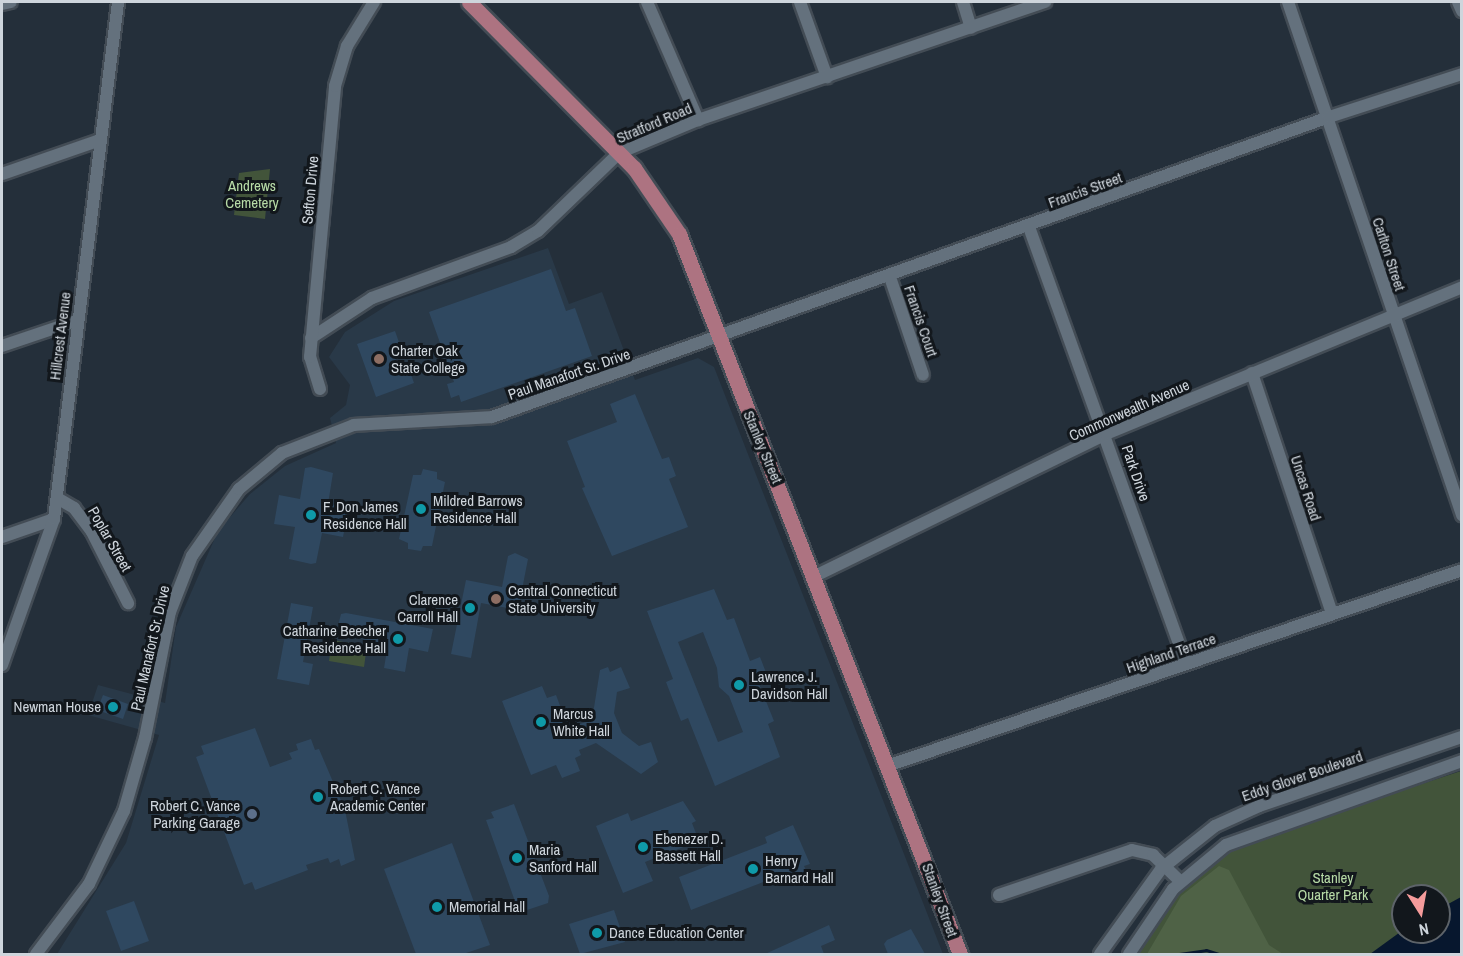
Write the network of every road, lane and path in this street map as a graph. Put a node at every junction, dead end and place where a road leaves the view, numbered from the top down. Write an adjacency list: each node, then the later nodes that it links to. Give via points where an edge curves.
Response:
1 (10, 2): 11 (street)
2 (118, 2): 18 (street, Hillcrest Avenue)
3 (374, 2): 27 (street, Sefton Drive, via 347,46 335,86)
4 (469, 2): 19 (main road, Stanley Street)
5 (647, 2): 17 (street)
6 (800, 2): 15 (street)
7 (963, 2): 13 (street)
8 (1045, 2): 13 (street, Stratford Road)
9 (1288, 2): 16 (street, Carlton Street)
10 (1458, 2): 12 (street)
11 (2, 4)
12 (1461, 11)
13 (972, 28): 15 (street, Stratford Road)
14 (1461, 74): 16 (street, Francis Street)
15 (827, 77): 17 (street, Stratford Road)
16 (1329, 117): 21 (street, Francis Street); 24 (street, Carlton Street)
17 (698, 120): 19 (street, Stratford Road)
18 (100, 140): 20 (street); 25 (street, Hillcrest Avenue)
19 (619, 153): 26 (main road, Stanley Street, via 670,217); 27 (street, Stratford Road, via 538,231 511,247 372,298)
20 (2, 174)
21 (1029, 226): 22 (street, Francis Street); 32 (street, Park Drive)
22 (890, 277): 26 (street, Francis Street); 30 (street, Francis Court)
23 (1461, 287): 24 (street, Commonwealth Avenue)
24 (1394, 315): 29 (street, Commonwealth Avenue); 34 (street, Carlton Street)
25 (76, 321): 28 (street); 33 (street, Hillcrest Avenue)
26 (719, 337): 38 (main road, Stanley Street); 51 (street, Paul Manafort Sr. Drive, via 492,417 372,423 336,429 297,445 259,470 216,517 187,566 170,612 145,738 124,811 89,884)
27 (311, 338): 31 (street, Sefton Drive, via 310,357)
28 (2, 346)
29 (1252, 373): 32 (street, Commonwealth Avenue); 40 (street, Uncas Road)
30 (923, 375)
31 (320, 389)
32 (1106, 434): 38 (street, Commonwealth Avenue); 41 (street, Park Drive)
33 (57, 498): 35 (street, Hillcrest Avenue); 39 (street, Poplar Street, via 74,508 92,532)
34 (1461, 515)
35 (54, 519): 36 (street); 42 (street, Hillcrest Avenue)
36 (2, 537)
37 (1461, 570): 40 (street, Highland Terrace)
38 (815, 576): 45 (main road, Stanley Street)
39 (129, 603)
40 (1332, 613): 41 (street, Highland Terrace)
41 (1186, 663): 45 (street, Highland Terrace)
42 (2, 666)
43 (1461, 737): 46 (street, Eddy Glover Boulevard)
44 (1461, 761): 47 (street)
45 (890, 765): 52 (main road, Stanley Street)
46 (1339, 779): 47 (street); 48 (street, Eddy Glover Boulevard, via 1229,818)
47 (1346, 800): 49 (street, via 1237,839)
48 (1164, 866): 49 (street); 50 (street, via 1142,850 1132,850); 53 (street, Eddy Glover Boulevard)
49 (1180, 881): 54 (street)
50 (999, 895)
51 (36, 954)
52 (960, 954)
53 (1101, 954)
54 (1129, 954)

